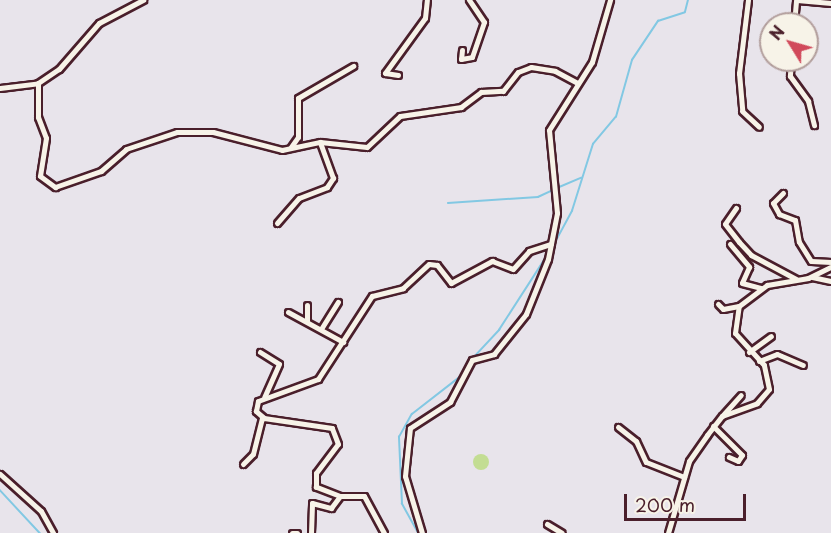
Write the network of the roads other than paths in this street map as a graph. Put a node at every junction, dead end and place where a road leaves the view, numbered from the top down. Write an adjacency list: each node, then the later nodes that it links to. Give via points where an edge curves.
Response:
1 (142, 0): 12 (street, via 99,23 59,69)
2 (427, 0): 11 (street, via 425,18 386,73)
3 (469, 0): 8 (street, via 484,22 472,57 461,59)
4 (609, 0): 13 (street, via 596,56)
5 (748, 0): 16 (street, via 739,73 742,111)
6 (797, 0): 7 (street)
7 (831, 3)
8 (462, 50)
9 (353, 66): 18 (street, via 298,98 298,137)
10 (790, 72): 15 (street, via 808,101)
11 (398, 75)
12 (38, 83): 14 (street); 18 (street, via 38,117 46,138 40,176 49,186 100,171 126,149 177,132 213,132)
13 (578, 83): 17 (street, via 555,70 531,67 518,72 503,91 481,92 461,107 400,116 367,147); 22 (street, via 547,139 557,199)
14 (0, 88)
15 (814, 125)
16 (759, 126)
17 (320, 142): 18 (street); 21 (street, via 333,178 327,187 299,198)
18 (290, 148)
19 (783, 193): 24 (street, via 772,203 778,214 795,220 799,242 811,261)
20 (736, 208): 27 (street, via 724,224 739,242 751,255)
21 (277, 223)
22 (551, 244): 38 (street, via 529,251 513,269 492,261 451,283 438,265 429,264 403,288 372,296); 60 (street, via 517,330 494,354 472,360 450,402 410,428 405,476)
23 (730, 244): 29 (street, via 749,267 742,282)
24 (831, 262)
25 (831, 267): 26 (street)
26 (812, 277): 27 (street); 28 (street)
27 (798, 280): 29 (street)
28 (831, 281)
29 (763, 288): 33 (street)
30 (338, 302): 36 (street)
31 (718, 304): 33 (street, via 723,309)
32 (307, 306): 35 (street)
33 (739, 306): 40 (street, via 734,330)
34 (288, 312): 35 (street)
35 (308, 321): 36 (street)
36 (321, 329): 38 (street)
37 (771, 336): 40 (street)
38 (342, 342): 44 (street, via 318,379)
39 (260, 352): 44 (street, via 279,364 264,388)
40 (749, 352): 41 (street)
41 (759, 361): 42 (street, via 777,354); 45 (street, via 770,378 764,397)
42 (803, 365)
43 (741, 396): 45 (street)
44 (264, 397): 46 (street, via 256,407)
45 (722, 416): 47 (street)
46 (262, 417): 50 (street, via 252,454); 53 (street, via 332,428 338,444 315,481 322,492)
47 (714, 426): 49 (street, via 742,455 738,461); 52 (street)
48 (618, 427): 52 (street, via 636,441 646,462)
49 (729, 457)
50 (243, 464)
51 (0, 474): 55 (street, via 41,511)
52 (684, 477): 62 (street)
53 (340, 496): 58 (street, via 331,508 312,503); 59 (street, via 363,496)
54 (547, 524): 61 (street)
55 (53, 533)
56 (292, 533): 57 (street)
57 (297, 533)
58 (311, 533)
59 (384, 533)
60 (422, 533)
61 (562, 533)
62 (668, 533)

